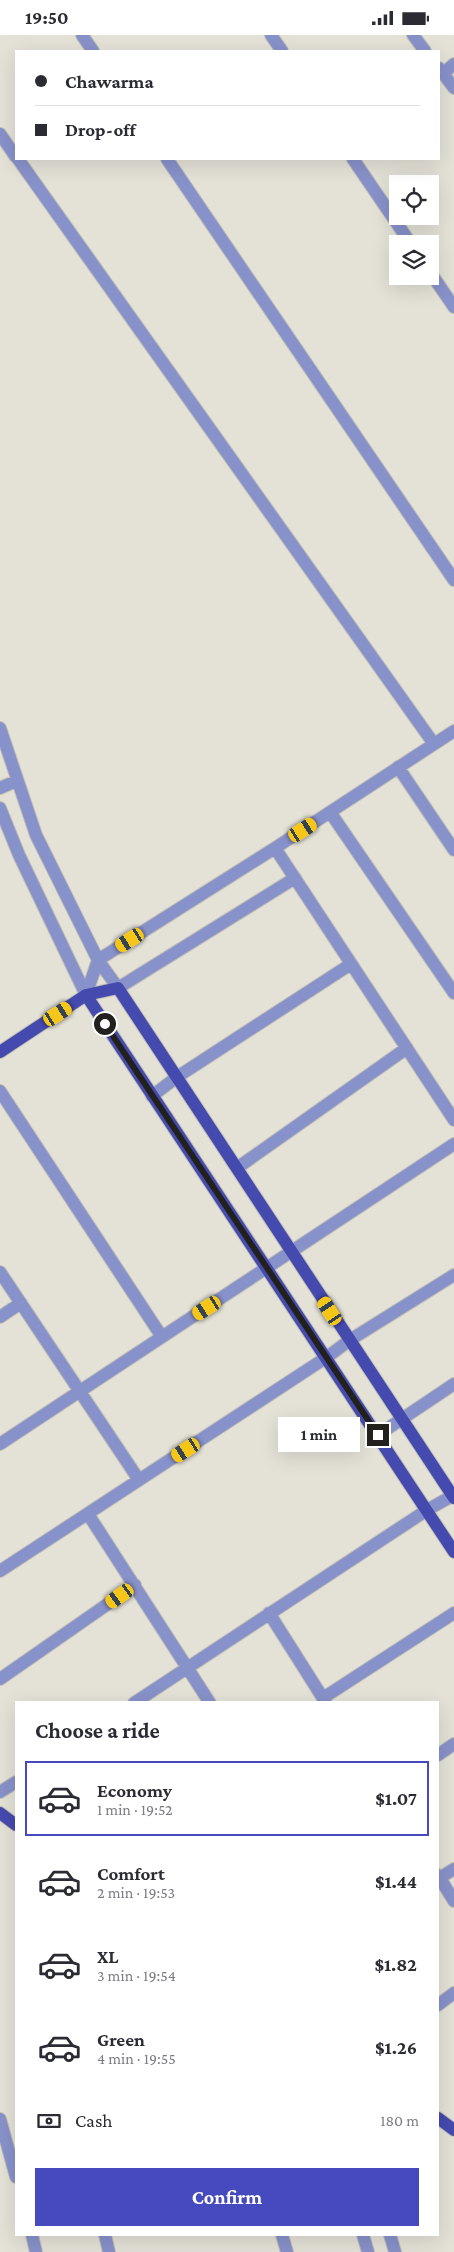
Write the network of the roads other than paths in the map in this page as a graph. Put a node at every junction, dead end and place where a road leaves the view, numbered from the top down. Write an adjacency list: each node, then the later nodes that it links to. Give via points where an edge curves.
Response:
1 (82, 35): 4 (street)
2 (272, 35): 5 (street)
3 (413, 35): 6 (street)
4 (92, 50)
5 (281, 50)
6 (424, 50)
7 (454, 64): 8 (street)
8 (441, 71): 9 (street)
9 (454, 88)
10 (0, 134): 11 (street)
11 (15, 155)
12 (18, 160): 21 (street)
13 (167, 160): 18 (street)
14 (354, 160): 15 (street)
15 (405, 235)
16 (439, 285): 17 (street)
17 (454, 307)
18 (454, 580)
19 (0, 728): 23 (street)
20 (454, 731): 21 (street)
21 (434, 744): 22 (street)
22 (398, 767): 26 (street); 28 (street)
23 (16, 781): 24 (street); 30 (street, via 36,835)
24 (0, 788)
25 (0, 809): 34 (street)
26 (330, 812): 27 (street); 33 (street)
27 (275, 848): 29 (street); 30 (street)
28 (454, 850)
29 (295, 878): 31 (street); 32 (street)
30 (98, 960): 32 (street); 34 (street)
31 (351, 964): 35 (street); 37 (street)
32 (118, 988): 34 (main road); 37 (main road)
33 (454, 993)
34 (86, 995): 36 (main road); 39 (main road)
35 (407, 1048): 40 (street); 42 (street)
36 (0, 1052)
37 (177, 1077): 39 (street); 42 (main road)
38 (0, 1091): 49 (street)
39 (152, 1096): 44 (main road)
40 (454, 1120)
41 (454, 1145): 43 (street)
42 (237, 1168): 43 (main road)
43 (292, 1251): 44 (street); 50 (main road)
44 (267, 1268): 49 (street); 51 (main road)
45 (0, 1272): 47 (street)
46 (454, 1275): 50 (street)
47 (21, 1303): 48 (street); 53 (street)
48 (0, 1317)
49 (162, 1337): 53 (street)
50 (350, 1340): 51 (street); 54 (main road)
51 (327, 1357): 55 (main road); 57 (street)
52 (454, 1384): 54 (street)
53 (80, 1391): 56 (street); 57 (street)
54 (402, 1419): 55 (street); 58 (main road)
55 (378, 1435): 59 (main road)
56 (0, 1444)
57 (139, 1480): 60 (street)
58 (454, 1497): 59 (street)
59 (427, 1510): 61 (main road); 64 (street)
60 (88, 1514): 62 (street); 63 (street)
61 (454, 1552)
62 (0, 1571)
63 (135, 1585): 66 (street); 67 (street)
64 (270, 1613): 66 (street); 68 (street)
65 (454, 1613): 68 (street)
66 (188, 1667): 69 (street); 70 (street)
67 (0, 1679)
68 (325, 1700)
69 (137, 1701)
70 (209, 1701)
71 (454, 1744): 72 (street)
72 (439, 1754)
73 (15, 1783): 74 (street)
74 (0, 1793)
75 (0, 1813): 76 (main road)
76 (15, 1824)
77 (454, 1869): 78 (street)
78 (439, 1876)
79 (439, 1878): 80 (street)
80 (454, 1901)
81 (454, 1993): 82 (street)
82 (439, 2004)
83 (0, 2119): 86 (street)
84 (439, 2119): 85 (main road)
85 (453, 2128)
86 (15, 2173)
87 (32, 2236): 92 (street)
88 (105, 2236): 93 (street)
89 (282, 2236): 94 (street)
90 (364, 2236): 95 (street)
91 (390, 2236): 96 (street)
92 (36, 2252)
93 (109, 2252)
94 (287, 2252)
95 (368, 2252)
96 (395, 2252)

